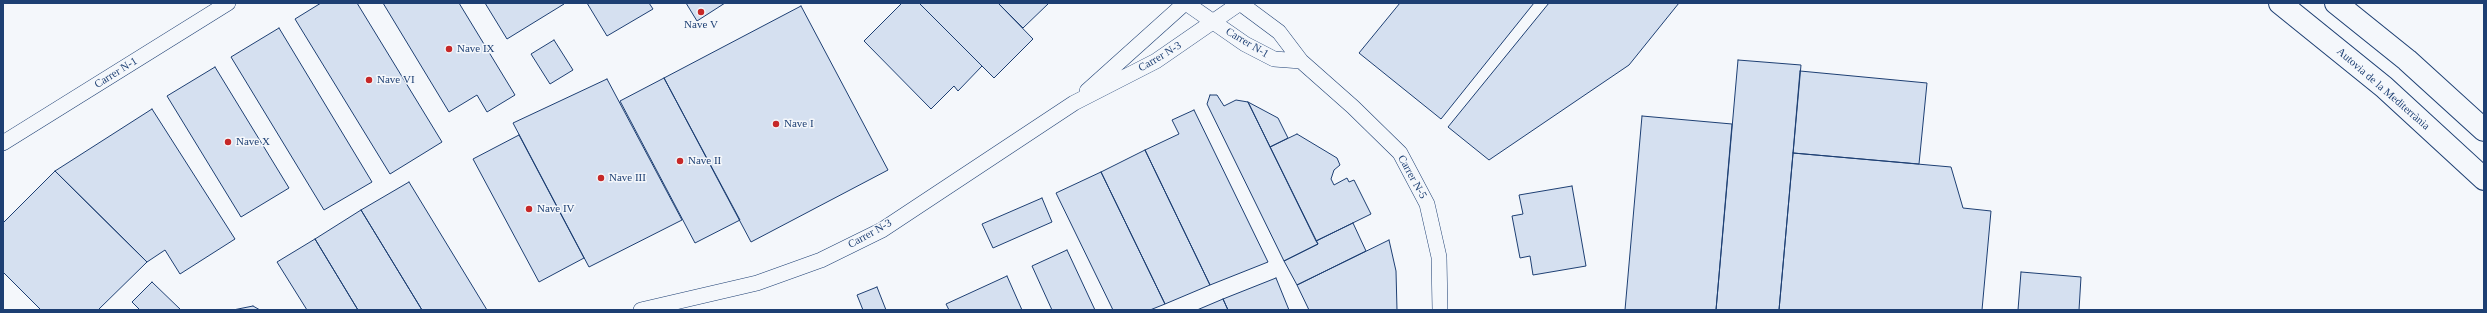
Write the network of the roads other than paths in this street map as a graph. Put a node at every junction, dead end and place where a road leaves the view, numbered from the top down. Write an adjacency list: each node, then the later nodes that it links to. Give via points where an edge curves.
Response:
1 (228, 3): 10 (street, Carrer N-1)
2 (1186, 3): 6 (street, Carrer N-1); 8 (street, Carrer N-3)
3 (1240, 3): 6 (street, Carrer N-3); 7 (street, via 1279,32)
4 (2280, 3): 11 (highway, Autovia de la Mediterrània, via 2384,87)
5 (2336, 3): 9 (highway, via 2406,60)
6 (1213, 22): 7 (street, Carrer N-1, via 1245,44 1274,59); 8 (street, Carrer N-3, via 1156,61)
7 (1301, 61): 13 (street, Carrer N-5, via 1354,107 1400,153 1427,204 1439,257)
8 (1074, 103): 12 (street, Carrer N-3, via 882,230 821,260 757,283)
9 (2484, 130)
10 (3, 143)
11 (2484, 179)
12 (641, 310)
13 (1440, 310)

